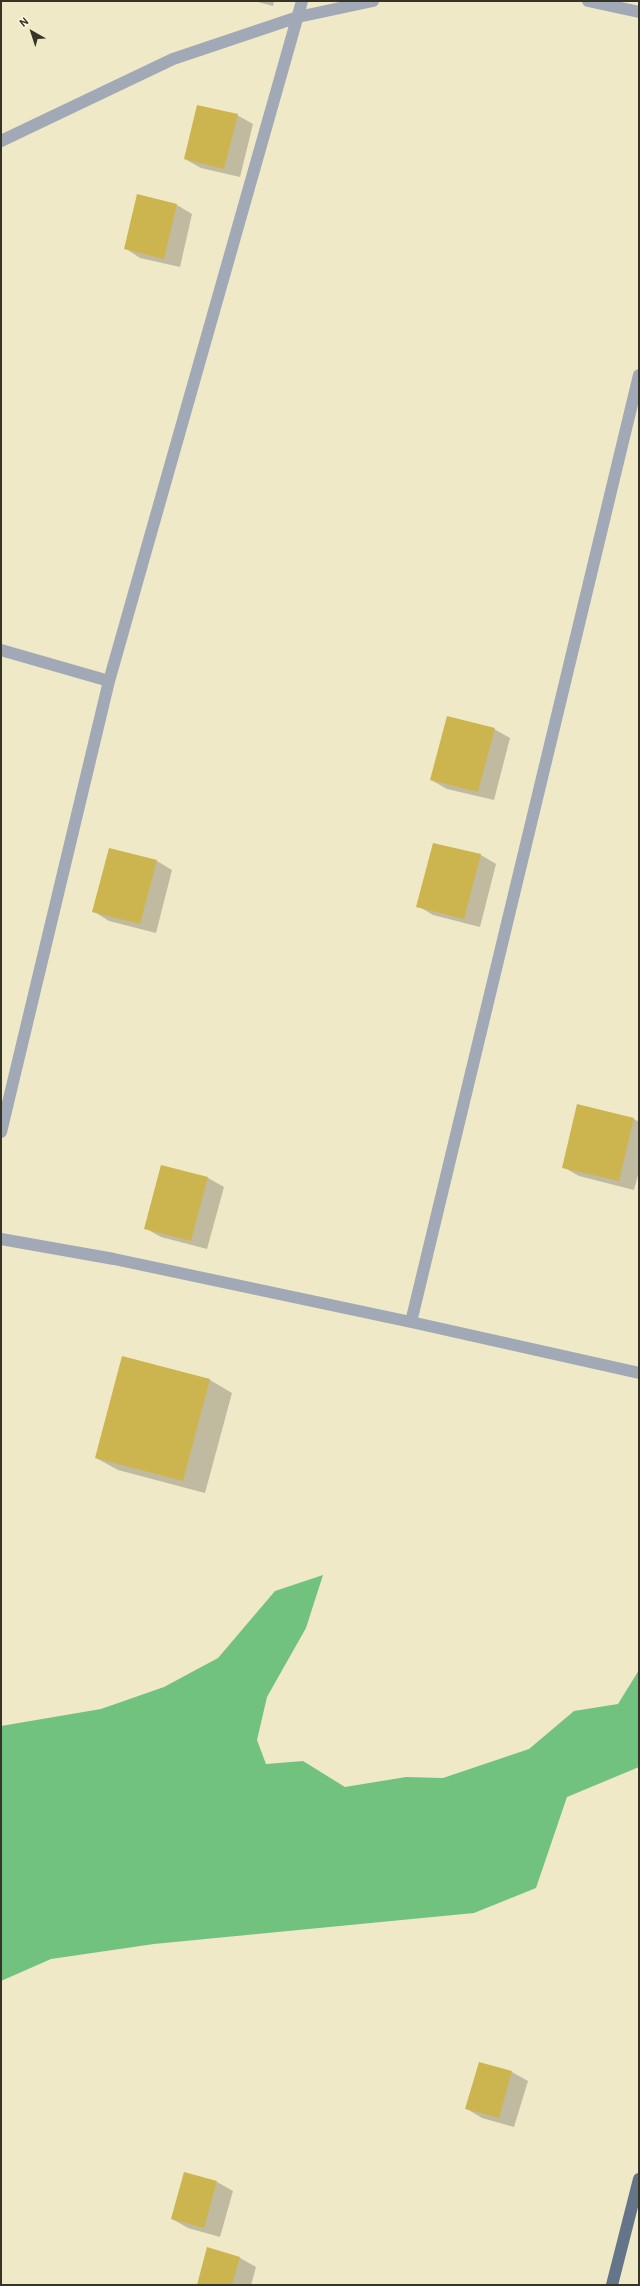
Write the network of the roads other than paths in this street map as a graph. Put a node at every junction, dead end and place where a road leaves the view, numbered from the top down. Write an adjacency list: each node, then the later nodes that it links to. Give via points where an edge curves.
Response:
1 (302, 1): 5 (street)
2 (373, 1): 5 (street)
3 (588, 1): 4 (street)
4 (639, 12)
5 (298, 17): 6 (street, via 174,59); 9 (street)
6 (1, 142)
7 (639, 375): 12 (street)
8 (1, 650): 9 (street)
9 (109, 682): 10 (street)
10 (1, 1132)
11 (1, 1240): 12 (street, via 114,1259)
12 (411, 1322): 13 (street)
13 (639, 1373)
14 (639, 2179): 15 (main road)
15 (637, 2196): 16 (main road)
16 (612, 2285)

